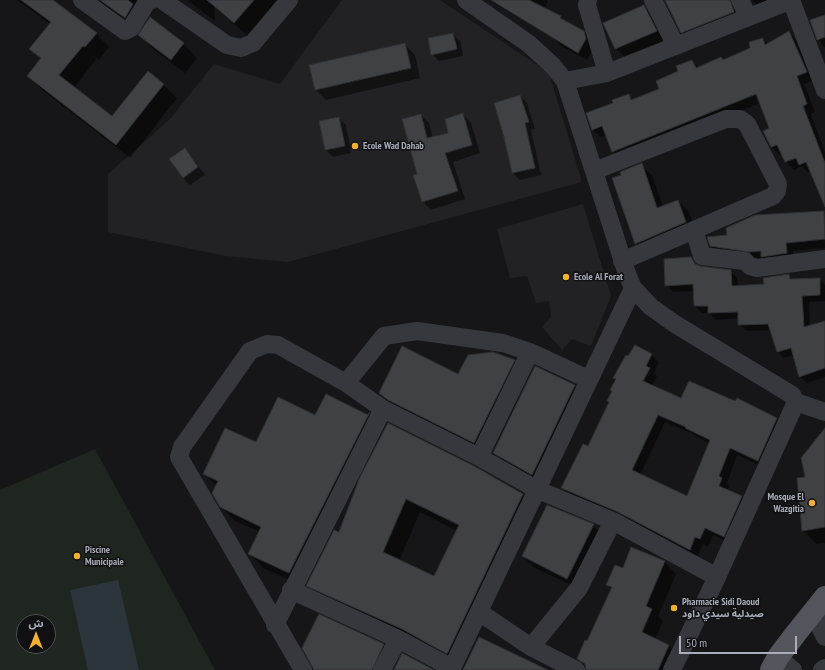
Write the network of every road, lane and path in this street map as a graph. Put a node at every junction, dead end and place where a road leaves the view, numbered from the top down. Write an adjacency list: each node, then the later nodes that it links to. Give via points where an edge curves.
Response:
1 (82, 0): 2 (street, via 125,31 130,28 147,2)
2 (152, 0)
3 (162, 0): 4 (street, via 227,45 241,48 253,43)
4 (289, 0)
5 (466, 0): 13 (street, via 529,44 553,66)
6 (588, 0): 12 (street, via 587,6)
7 (653, 0): 11 (street)
8 (740, 0): 10 (street)
9 (792, 0): 10 (street); 14 (street)
10 (748, 17): 11 (street)
11 (676, 46): 12 (street)
12 (607, 73): 13 (street)
13 (564, 82): 15 (street)
14 (825, 90)
15 (594, 171): 16 (street, via 726,119 740,119 747,124 778,184 777,191 773,196); 18 (street)
16 (694, 230): 17 (street, via 702,256 745,261 757,268); 18 (street)
17 (825, 259)
18 (622, 261): 19 (street)
19 (633, 288): 21 (street); 23 (street, via 651,307 675,324 792,395)
20 (530, 352): 21 (street); 22 (street, via 503,343 417,331 384,336); 26 (street)
21 (588, 379): 27 (street)
22 (346, 383): 24 (street); 33 (street, via 278,346 259,346 250,351 179,452 181,464)
23 (796, 402): 25 (street); 29 (street)
24 (383, 409): 26 (street); 30 (street)
25 (825, 412)
26 (479, 457): 27 (street)
27 (538, 490): 28 (street); 32 (street)
28 (613, 521): 29 (street); 36 (street, via 579,588)
29 (717, 577): 43 (street)
30 (292, 590): 33 (street); 35 (street)
31 (820, 603): 34 (street, via 818,623); 37 (main road)
32 (479, 612): 36 (street); 39 (street)
33 (276, 625): 40 (street)
34 (825, 637)
35 (398, 639): 39 (street); 41 (street)
36 (531, 646): 42 (street)
37 (781, 666)
38 (825, 668): 44 (street)
39 (451, 669)
40 (302, 670)
41 (382, 670)
42 (576, 670)
43 (672, 670)
44 (822, 670)

